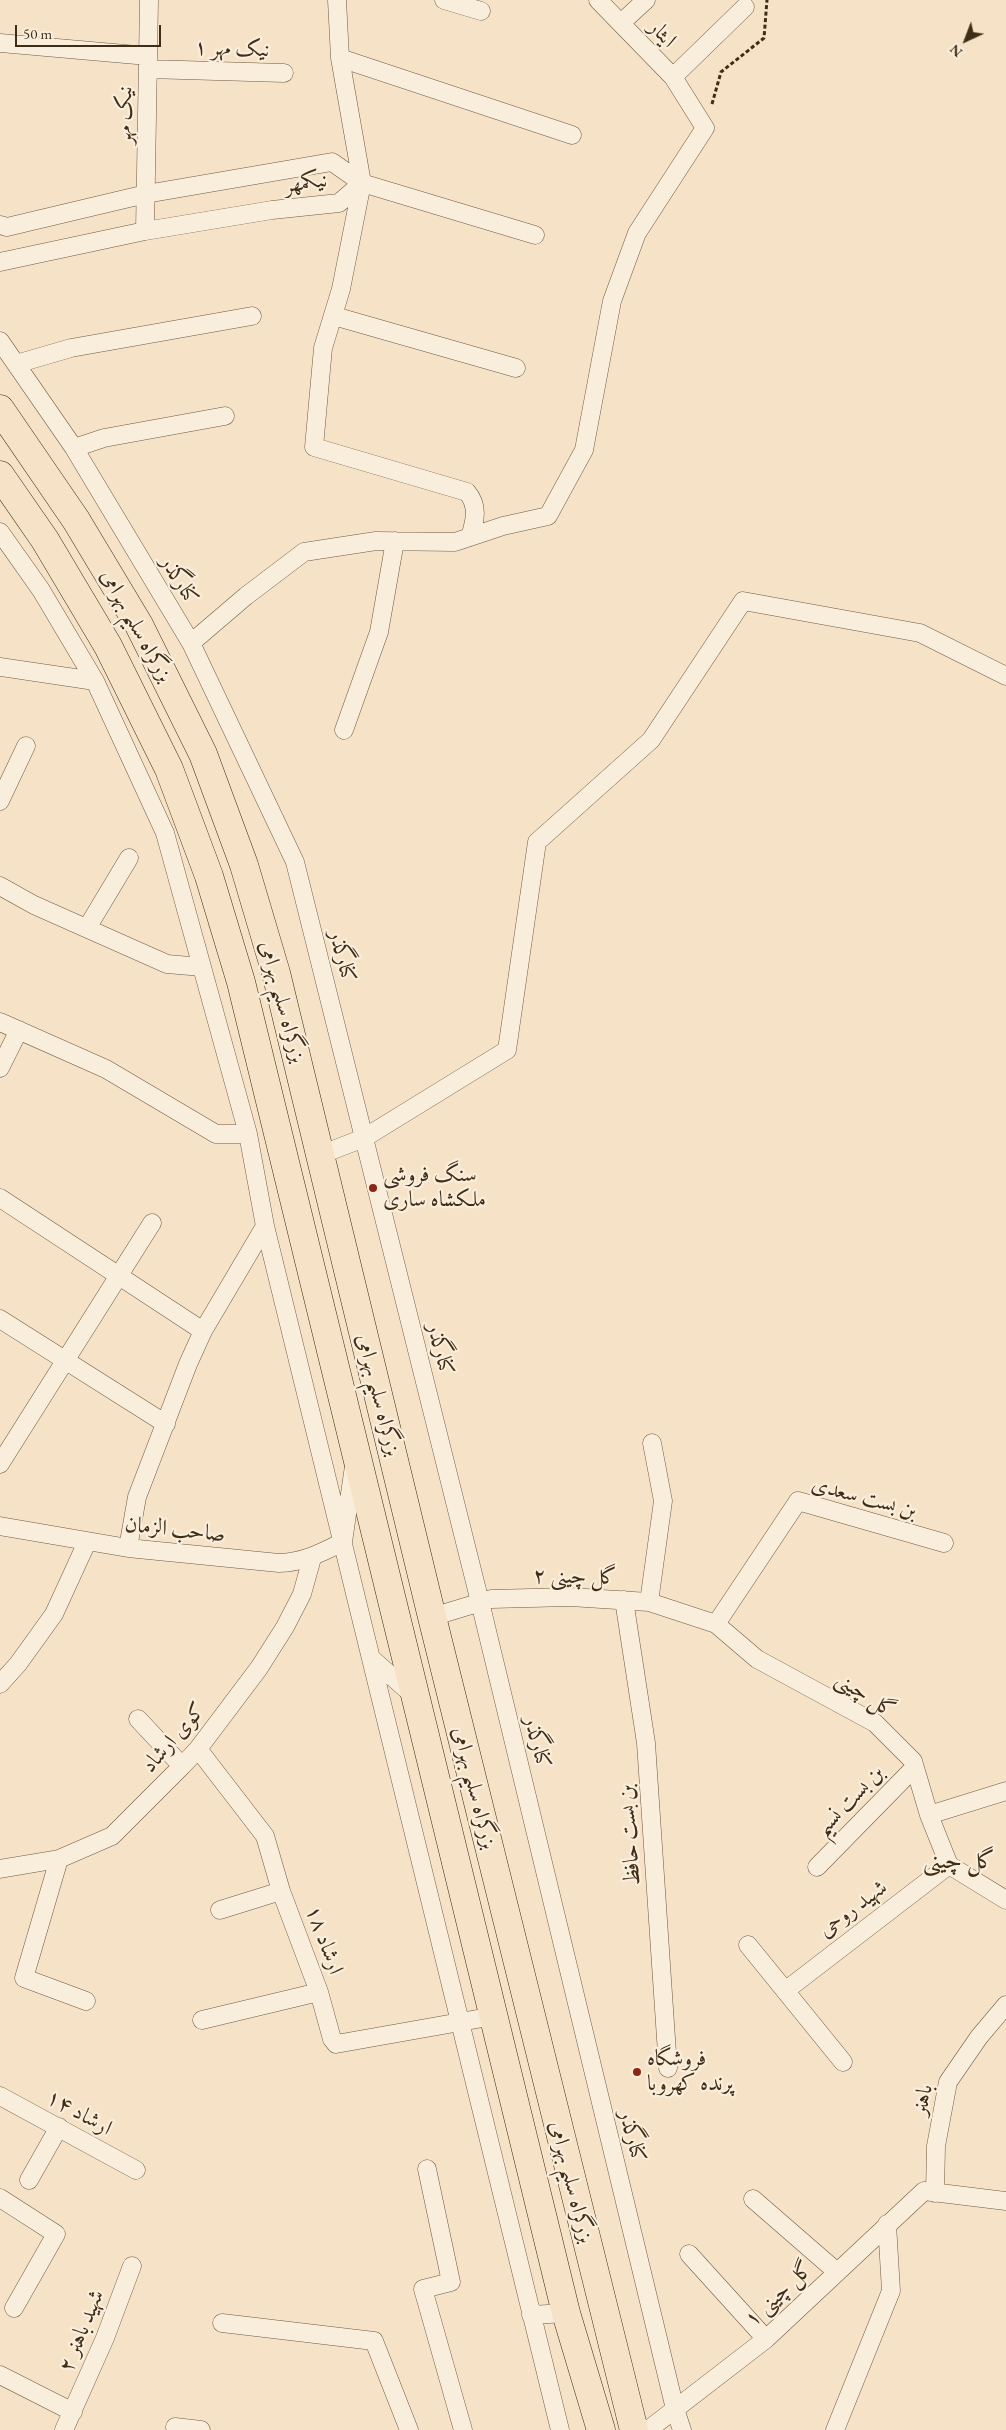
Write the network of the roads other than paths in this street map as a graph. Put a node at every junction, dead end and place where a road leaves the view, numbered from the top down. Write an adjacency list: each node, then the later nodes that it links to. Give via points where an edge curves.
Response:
1 (149, 0): 11 (street, نیک مهر)
2 (338, 0): 10 (street)
3 (444, 0): 7 (street)
4 (598, 0): 8 (street, ایثار)
5 (646, 0): 8 (street)
6 (745, 7): 13 (street)
7 (481, 11)
8 (621, 23): 13 (street, ایثار)
9 (0, 43): 11 (street, نیک مهر ۱)
10 (340, 58): 14 (street); 15 (street)
11 (148, 62): 12 (street, نیک مهر ۱); 16 (street, نیک مهر)
12 (284, 74)
13 (674, 77): 31 (street, ایثار, via 705,128 637,234 612,301 584,450 548,516)
14 (572, 135)
15 (362, 183): 16 (street, نیکمهر, via 332,162); 18 (street, نیکمهر, via 339,203 272,210); 19 (street); 22 (street)
16 (146, 194): 17 (street, نیکمهر, via 7,227); 18 (street, نیک مهر)
17 (0, 225)
18 (145, 231): 20 (street, نیکمهر)
19 (535, 234)
20 (0, 261)
21 (252, 316): 24 (street, via 71,348)
22 (334, 316): 25 (street); 31 (street, via 323,348 314,448 467,492 474,500 475,519)
23 (0, 341): 24 (street, کنارگذر)
24 (16, 364): 28 (street, کنارگذر)
25 (516, 368)
26 (0, 409): 49 (highway, بزرگراه سلیم بهرامی, via 76,520 140,625 202,754 244,865 274,964)
27 (224, 416): 28 (street, via 104,438)
28 (74, 448): 33 (street, کنارگذر)
29 (3, 484): 59 (highway, بزرگراه سلیم بهرامی, via 45,540 108,646 170,769 209,876 241,982)
30 (0, 532): 36 (street, via 42,590)
31 (470, 537): 32 (street, via 455,542)
32 (395, 541): 33 (street, via 304,552); 37 (street, via 379,632)
33 (191, 643): 48 (street, کنارگذر, via 295,862)
34 (0, 667): 36 (street)
35 (1006, 676): 48 (street, via 920,633 743,601 651,740 537,842 507,1050)
36 (95, 681): 43 (street, via 165,833)
37 (344, 730)
38 (26, 746): 39 (street)
39 (0, 801)
40 (129, 858): 42 (street)
41 (0, 886): 42 (street, via 34,905)
42 (88, 928): 43 (street, via 167,964)
43 (202, 968): 47 (street)
44 (0, 1022): 45 (street)
45 (19, 1030): 46 (street); 47 (street, via 106,1069 216,1134)
46 (0, 1068)
47 (248, 1134): 52 (street)
48 (364, 1138): 49 (street); 68 (street, کنارگذر)
49 (320, 1154): 70 (highway, بزرگراه سلیم بهرامی)
50 (0, 1198): 53 (street)
51 (152, 1224): 53 (street)
52 (265, 1226): 55 (street); 63 (street)
53 (119, 1274): 55 (street); 56 (street)
54 (0, 1319): 56 (street)
55 (204, 1331): 57 (street)
56 (65, 1361): 57 (street); 60 (street)
57 (166, 1424): 65 (street, via 137,1497)
58 (652, 1443): 69 (street, via 663,1501)
59 (355, 1455): 63 (street); 74 (highway, بزرگراه سلیم بهرامی)
60 (0, 1464)
61 (0, 1526): 62 (street, صاحب الزمان)
62 (87, 1542): 65 (street, صاحب الزمان); 73 (street, via 54,1614)
63 (343, 1542): 66 (street, صاحب الزمان); 72 (street)
64 (944, 1543): 71 (street, بن بست سعدی, via 798,1501)
65 (128, 1548): 66 (street, صاحب الزمان, via 279,1563)
66 (312, 1558): 76 (street, کوی ارشاد, via 302,1594 285,1627 259,1668)
67 (624, 1600): 68 (street, گل چینی ۲, via 570,1597); 69 (street, گل چینی ۲); 97 (street, بن بست حافظ, via 646,1743)
68 (480, 1602): 70 (street, گل چینی ۲); 117 (street, کنارگذر)
69 (649, 1602): 71 (street, گل چینی ۲)
70 (432, 1617): 126 (highway, بزرگراه سلیم بهرامی)
71 (716, 1624): 78 (street, گل چینی, via 757,1659 875,1723 913,1761)
72 (371, 1658): 74 (street); 95 (street)
73 (0, 1684)
74 (415, 1697): 93 (highway, بزرگراه سلیم بهرامی)
75 (138, 1720): 77 (street)
76 (198, 1749): 77 (street, کوی ارشاد); 85 (street, ارشاد ۱۸, via 265,1836)
77 (182, 1766): 81 (street, کوی ارشاد, via 112,1836)
78 (915, 1767): 80 (street, گل چینی); 83 (street, بن بست نسیم)
79 (1006, 1791): 80 (street)
80 (929, 1815): 82 (street, گل چینی)
81 (59, 1859): 84 (street, کوی ارشاد); 91 (street, via 24,1978)
82 (949, 1865): 86 (street); 89 (street, شهید روحی)
83 (817, 1867)
84 (0, 1869)
85 (281, 1891): 87 (street); 90 (street, ارشاد ۱۸)
86 (1006, 1900)
87 (220, 1910)
88 (748, 1945): 89 (street)
89 (785, 1990): 96 (street)
90 (319, 1992): 94 (street); 95 (street, ارشاد ۱۸, via 336,2044)
91 (86, 2000)
92 (1006, 2005): 103 (street, باهنر, via 948,2082 936,2146)
93 (494, 2016): 95 (street); 112 (highway, بزرگراه سلیم بهرامی)
94 (202, 2020)
95 (460, 2024): 113 (street)
96 (843, 2062)
97 (668, 2068)
98 (0, 2096): 99 (street, ارشاد ۱۴)
99 (58, 2127): 101 (street, ارشاد ۱۴); 102 (street)
100 (426, 2169): 123 (street, via 451,2282 423,2289)
101 (136, 2170)
102 (29, 2180)
103 (935, 2193): 106 (street); 107 (street, گل چینی ۱, via 924,2191)
104 (0, 2198): 111 (street, via 56,2234)
105 (753, 2199): 110 (street)
106 (1006, 2201)
107 (887, 2224): 110 (street, گل چینی ۱); 129 (street, via 890,2291)
108 (689, 2254): 115 (street)
109 (132, 2266): 118 (street, شهید باهنر ۲)
110 (836, 2272): 115 (street, گل چینی ۱)
111 (14, 2308)
112 (566, 2313): 113 (street); 125 (highway, بزرگراه سلیم بهرامی)
113 (532, 2315): 124 (street)
114 (222, 2323): 122 (street, via 374,2341)
115 (766, 2338): 117 (street, گل چینی ۱)
116 (0, 2375): 118 (street)
117 (675, 2409): 127 (street, گل چینی ۱); 128 (street, کنارگذر)
118 (73, 2412): 120 (street, شهید باهنر ۲)
119 (175, 2427): 121 (street)
120 (64, 2430)
121 (201, 2430)
122 (409, 2430)
123 (463, 2430)
124 (560, 2430)
125 (601, 2430)
126 (634, 2430)
127 (648, 2430)
128 (682, 2430)
129 (835, 2430)

